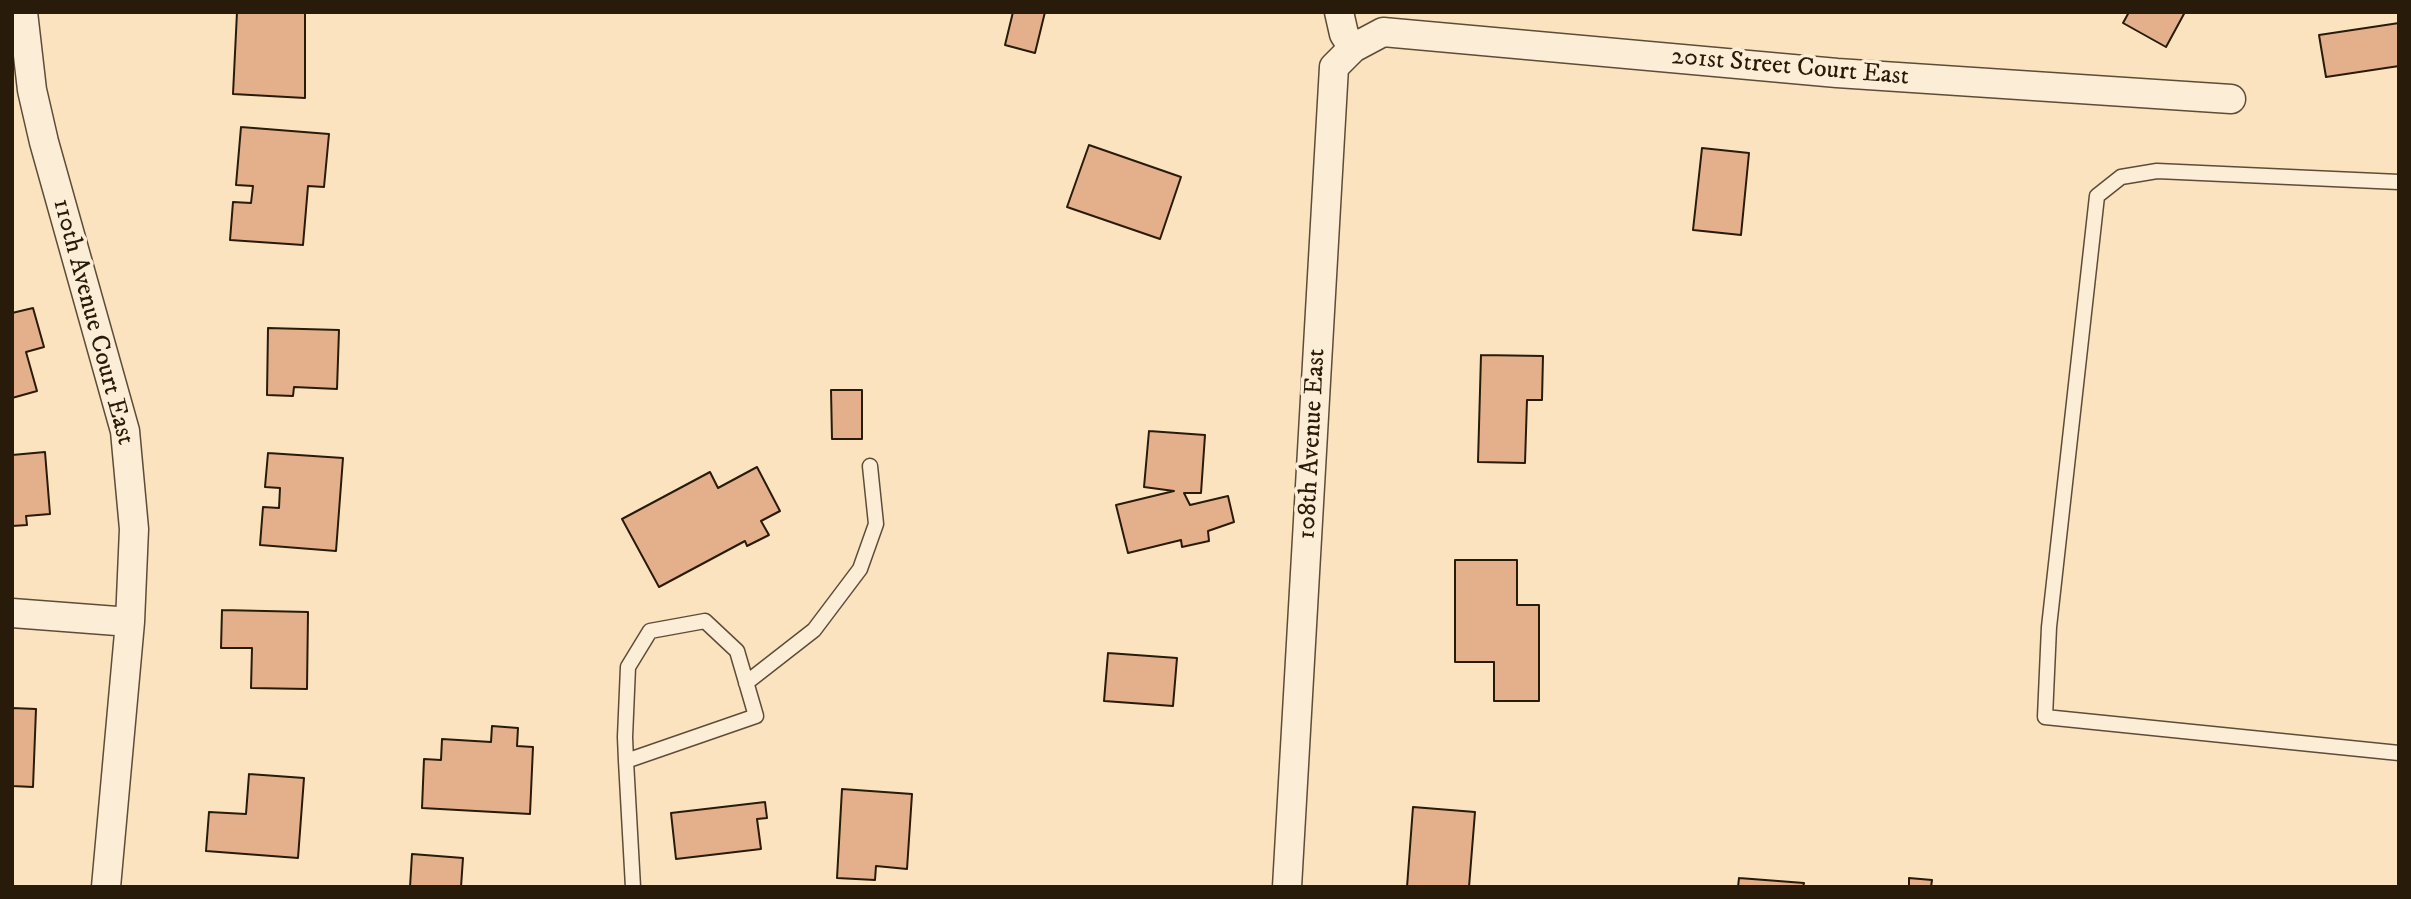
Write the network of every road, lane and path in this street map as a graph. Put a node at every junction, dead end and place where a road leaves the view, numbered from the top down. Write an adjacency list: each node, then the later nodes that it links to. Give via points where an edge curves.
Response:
1 (23, 12): 4 (street, 110th Avenue Court East)
2 (1339, 12): 3 (street)
3 (1353, 48): 5 (street, 201st Street Court East, via 1383,32 1837,73); 15 (street, 108th Avenue East, via 1334,67)
4 (22, 90): 9 (street, 110th Avenue Court East, via 125,431 134,529)
5 (2231, 99)
6 (2399, 182): 11 (lane, via 2157,171 2121,177 2097,196 2049,627 2045,717)
7 (870, 466): 10 (lane, via 876,524 860,569 814,630)
8 (12, 613): 9 (street)
9 (130, 621): 13 (street, 110th Avenue Court East)
10 (746, 683): 12 (lane, via 756,716); 12 (lane, via 737,651 705,621 650,631 628,667)
11 (2399, 753)
12 (626, 761): 14 (lane)
13 (106, 887)
14 (633, 887)
15 (1287, 887)

